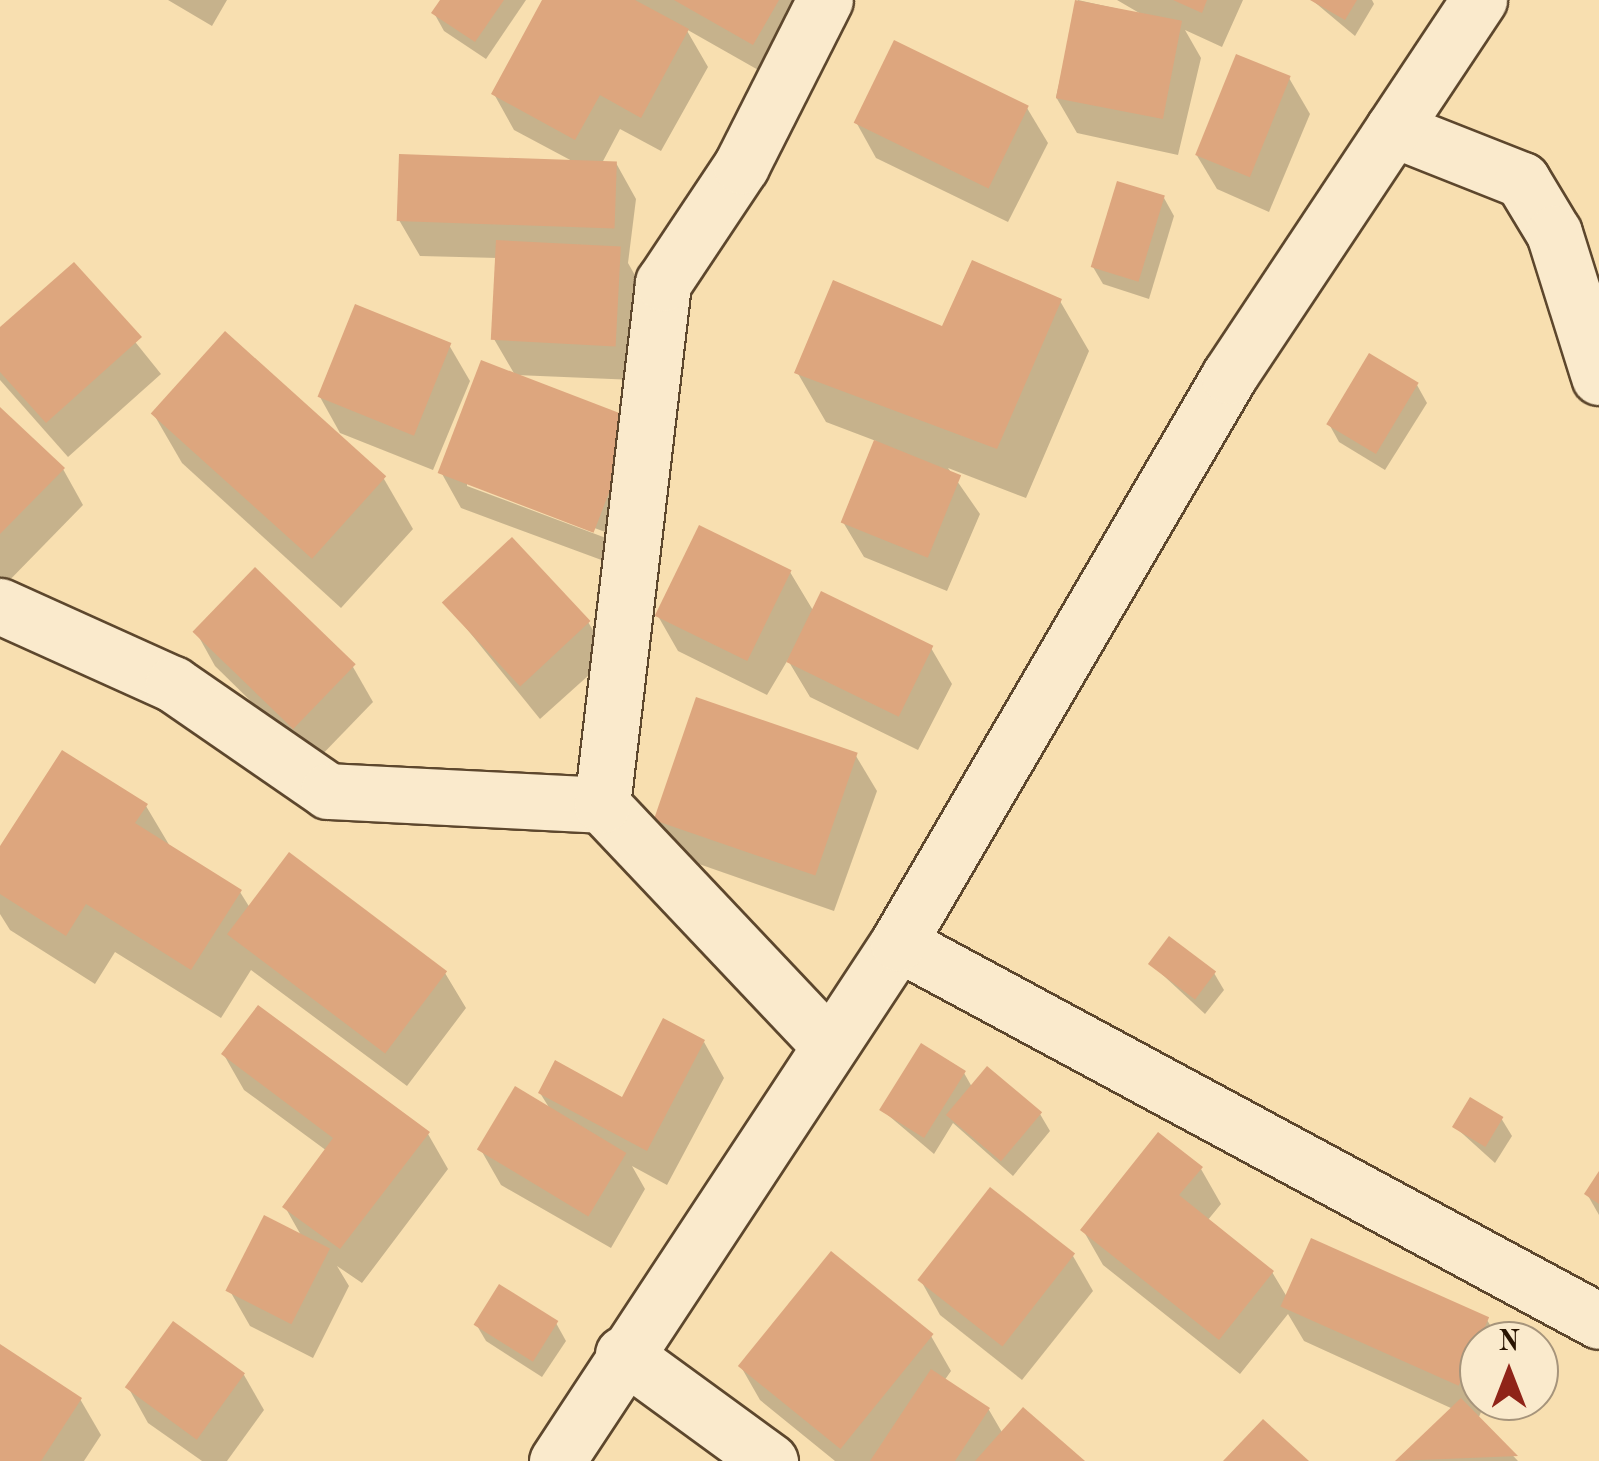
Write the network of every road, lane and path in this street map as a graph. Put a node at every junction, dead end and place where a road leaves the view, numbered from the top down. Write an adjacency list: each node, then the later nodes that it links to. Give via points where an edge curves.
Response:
1 (825, 0): 6 (street, via 740,166 663,283)
2 (1479, 0): 3 (street)
3 (1393, 129): 4 (street, via 1522,180 1554,233); 7 (street, via 1228,376)
4 (1599, 377)
5 (0, 606): 6 (street, via 173,684 328,791)
6 (602, 805): 8 (street)
7 (898, 943): 8 (street); 9 (street)
8 (827, 1042): 10 (street)
9 (1599, 1320)
10 (623, 1354): 11 (street); 12 (street)
11 (557, 1461)
12 (770, 1461)

